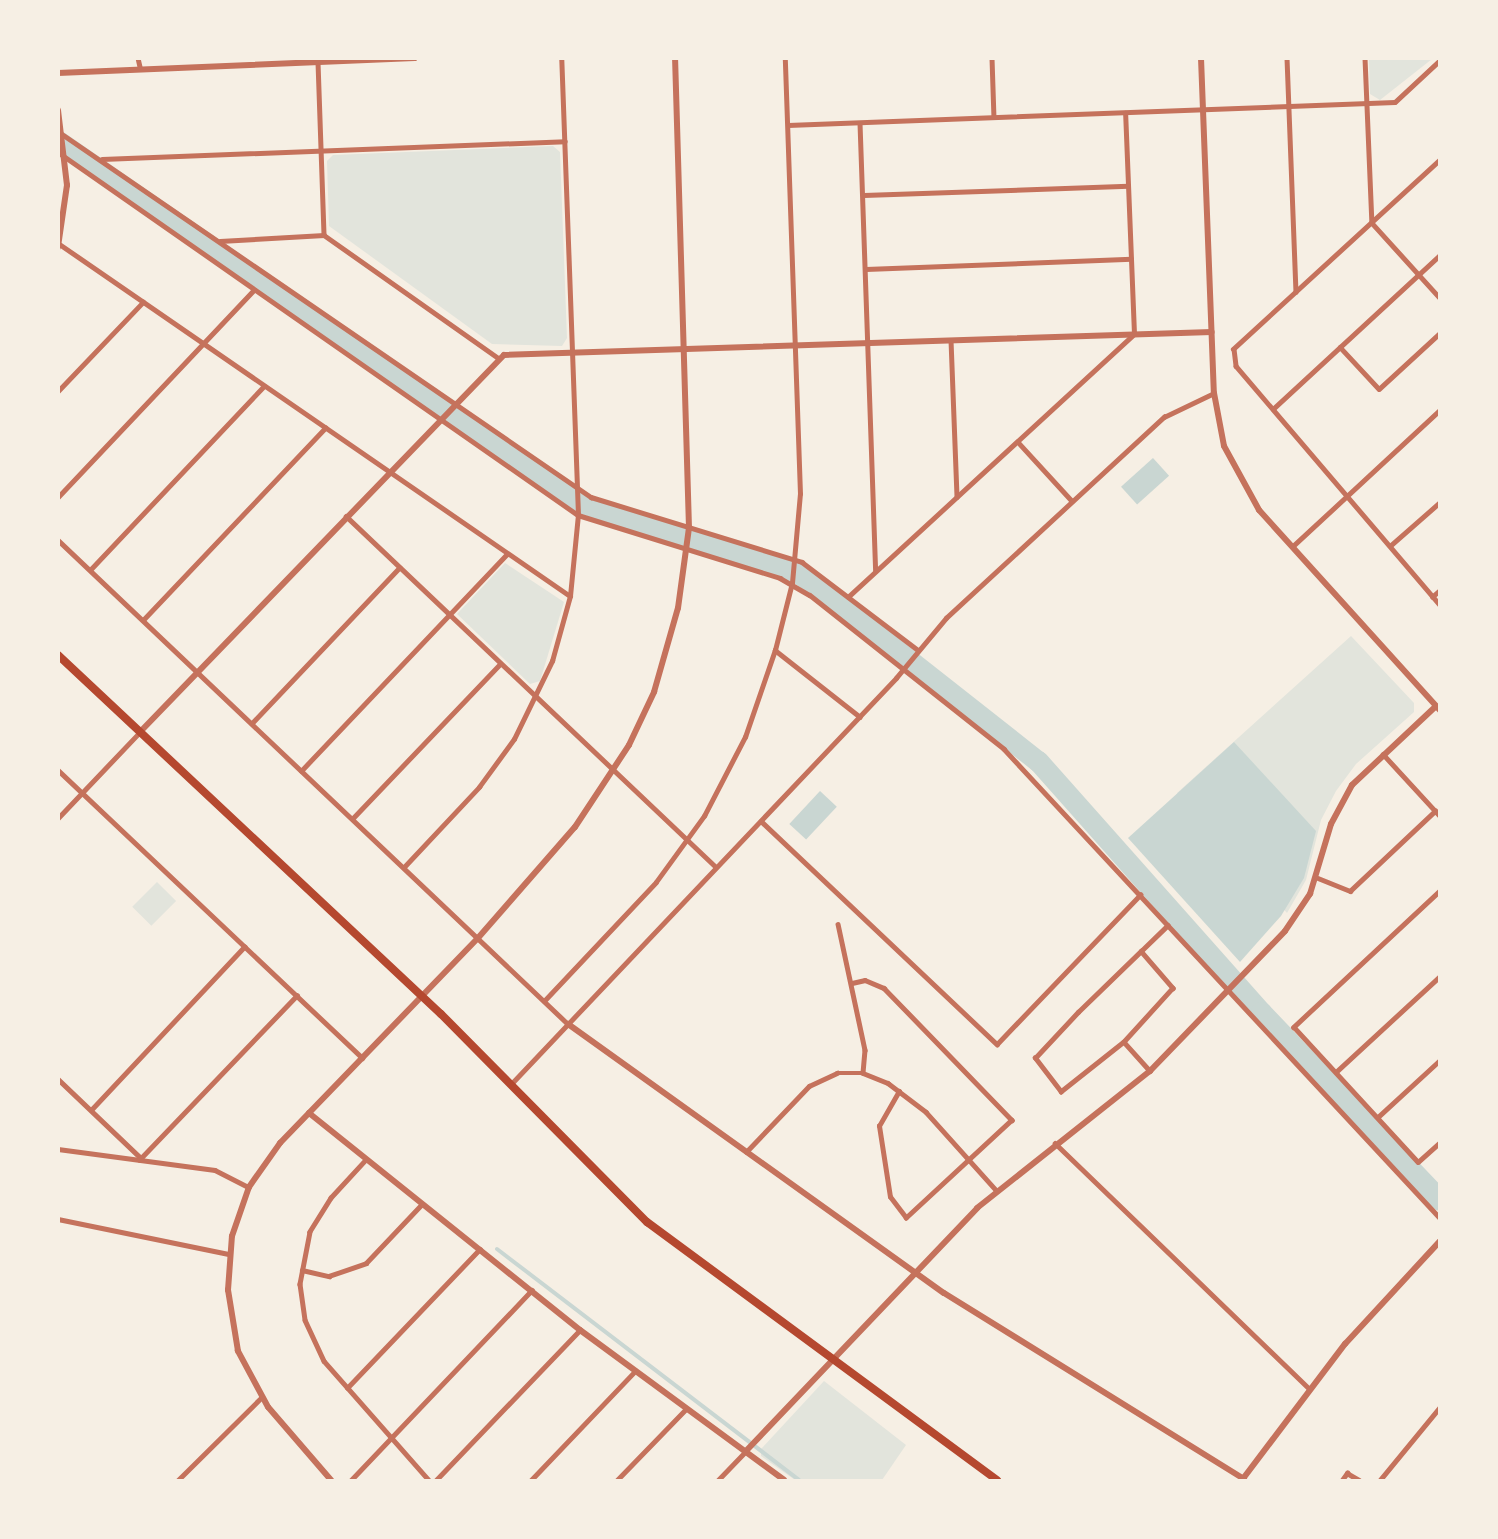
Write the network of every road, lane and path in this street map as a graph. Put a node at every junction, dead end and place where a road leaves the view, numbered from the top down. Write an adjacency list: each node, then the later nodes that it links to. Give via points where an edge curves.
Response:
1 (138, 58): 12 (street)
2 (415, 58): 10 (street)
3 (561, 58): 24 (street)
4 (675, 58): 51 (street)
5 (785, 58): 22 (street)
6 (992, 58): 19 (street)
7 (1201, 58): 17 (street)
8 (1287, 58): 15 (street)
9 (1365, 58): 14 (street)
10 (318, 60): 12 (street); 25 (street)
11 (1440, 60): 14 (street, via 1395,102)
12 (140, 68): 13 (street)
13 (58, 73)
14 (1366, 105): 15 (street); 31 (street)
15 (1289, 107): 17 (street); 40 (street)
16 (58, 110): 20 (street)
17 (1203, 110): 18 (street); 43 (street)
18 (1125, 113): 19 (street); 29 (street)
19 (994, 117): 21 (street)
20 (59, 118): 23 (street)
21 (860, 123): 22 (street); 30 (street)
22 (788, 124): 49 (street)
23 (62, 135): 26 (street); 27 (street)
24 (565, 141): 25 (street); 52 (street)
25 (321, 148): 27 (street); 32 (street)
26 (63, 154): 34 (street); 39 (street)
27 (102, 159): 33 (street)
28 (1440, 160): 31 (street)
29 (1128, 186): 30 (street); 36 (street)
30 (864, 195): 37 (street)
31 (1372, 223): 38 (street); 40 (street)
32 (324, 235): 33 (street); 53 (street)
33 (220, 241): 57 (street)
34 (59, 245): 42 (street)
35 (1440, 255): 38 (street)
36 (1131, 259): 37 (street); 45 (street)
37 (866, 269): 48 (street)
38 (1418, 276): 41 (street); 50 (street)
39 (254, 290): 47 (street); 60 (street)
40 (1296, 292): 58 (street, via 1234,349 1236,366)
41 (1440, 298)
42 (143, 302): 47 (street); 55 (street)
43 (1212, 332): 45 (street); 56 (street)
44 (1440, 333): 50 (street, via 1379,389)
45 (1134, 334): 46 (street); 62 (street)
46 (951, 340): 48 (street); 67 (street)
47 (204, 343): 54 (street); 66 (street)
48 (869, 343): 49 (street); 81 (street)
49 (796, 346): 51 (street); 78 (street, via 800,494)
50 (1340, 347): 58 (street)
51 (684, 349): 52 (street); 72 (street)
52 (573, 352): 53 (street); 64 (street)
53 (497, 357): 57 (street)
54 (264, 386): 61 (street); 80 (street)
55 (58, 391)
56 (1214, 393): 68 (street, via 1170,412); 75 (street, via 1224,446 1237,476)
57 (452, 404): 60 (street); 64 (street)
58 (1273, 409): 65 (street)
59 (1440, 410): 65 (street)
60 (441, 416): 63 (street); 70 (street)
61 (325, 428): 63 (street); 89 (street)
62 (1018, 441): 67 (street); 68 (street)
63 (387, 470): 71 (street); 77 (street)
64 (577, 488): 70 (street); 72 (street)
65 (1347, 496): 75 (street); 76 (street)
66 (58, 497)
67 (957, 497): 81 (street)
68 (1072, 501): 91 (street)
69 (1440, 502): 76 (street)
70 (578, 514): 74 (street); 84 (street)
71 (345, 516): 79 (street); 95 (street)
72 (689, 530): 74 (street); 78 (street)
73 (58, 540): 80 (street)
74 (688, 546): 82 (street); 104 (street, via 663,666)
75 (1293, 546): 97 (street)
76 (1390, 546): 86 (street)
77 (507, 554): 84 (street); 88 (street)
78 (794, 560): 82 (street); 85 (street)
79 (399, 568): 88 (street); 99 (street)
80 (90, 570): 89 (street)
81 (876, 571): 85 (street)
82 (792, 583): 90 (street); 94 (street)
83 (1440, 590): 86 (street)
84 (570, 596): 96 (street)
85 (848, 597): 91 (street)
86 (1432, 597): 87 (street)
87 (1440, 605)
88 (449, 616): 93 (street); 103 (street)
89 (143, 620): 95 (street)
90 (776, 650): 98 (street); 111 (street, via 746,737)
91 (917, 652): 94 (street)
92 (58, 655): 100 (main road)
93 (500, 664): 96 (street); 109 (street)
94 (906, 666): 98 (street); 116 (street, via 1004,749)
95 (197, 671): 99 (street); 100 (street)
96 (536, 698): 104 (street); 112 (street, via 496,765)
97 (1438, 706): 101 (street)
98 (860, 717): 110 (street)
99 (252, 723): 103 (street)
100 (140, 732): 105 (street); 126 (main road)
101 (1383, 754): 106 (street); 114 (street, via 1352,785 1337,810)
102 (58, 770): 105 (street)
103 (301, 771): 109 (street)
104 (613, 772): 111 (street); 119 (street, via 568,836)
105 (82, 792): 108 (street); 120 (street)
106 (1435, 811): 107 (street); 114 (street, via 1350,891)
107 (1440, 816)
108 (58, 818)
109 (352, 819): 112 (street)
110 (761, 821): 113 (street); 116 (street, via 997,1044)
111 (687, 841): 113 (street); 127 (street, via 656,882)
112 (404, 867): 119 (street)
113 (716, 867): 128 (street)
114 (1318, 878): 124 (street, via 1294,921)
115 (1440, 891): 133 (street, via 1294,1027)
116 (1140, 895): 118 (street)
117 (838, 924): 123 (street)
118 (1168, 925): 121 (street); 124 (street)
119 (478, 938): 126 (street); 127 (street)
120 (244, 947): 125 (street); 138 (street)
121 (1141, 951): 129 (street, via 1173,988); 129 (street, via 1035,1058 1061,1092)
122 (1440, 976): 133 (street)
123 (852, 983): 134 (street, via 865,1050); 145 (street, via 866,980 884,988 1012,1120)
124 (1231, 988): 132 (street); 151 (street)
125 (297, 994): 130 (street); 146 (street)
126 (422, 996): 130 (street); 136 (main road)
127 (544, 1001): 128 (street)
128 (568, 1024): 136 (street); 144 (street)
129 (1124, 1042): 132 (street)
130 (363, 1058): 139 (street)
131 (1440, 1060): 140 (street)
132 (1150, 1071): 142 (street)
133 (1336, 1072): 140 (street)
134 (863, 1073): 137 (street); 144 (street, via 837,1073 809,1086)
135 (58, 1079): 138 (street)
136 (512, 1083): 160 (main road, via 647,1222)
137 (899, 1091): 145 (street); 145 (street, via 879,1126 896,1209 906,1218)
138 (91, 1110): 146 (street)
139 (309, 1113): 147 (street); 148 (street)
140 (1378, 1117): 141 (street, via 1418,1162)
141 (1440, 1142)
142 (1055, 1143): 149 (street); 163 (street)
143 (58, 1149): 146 (street)
144 (746, 1152): 157 (street)
145 (967, 1157): 149 (street)
146 (140, 1159): 148 (street, via 215,1170)
147 (365, 1161): 150 (street); 156 (street, via 318,1217)
148 (249, 1188): 155 (street)
149 (996, 1190): 157 (street)
150 (420, 1206): 154 (street); 156 (street, via 366,1263 329,1276)
151 (1440, 1218)
152 (58, 1219): 155 (street)
153 (1440, 1241): 163 (street)
154 (481, 1249): 158 (street); 162 (street)
155 (229, 1254): 164 (street, via 234,1335)
156 (302, 1270): 162 (street, via 310,1333)
157 (915, 1272): 160 (street); 179 (street)
158 (532, 1290): 159 (street); 167 (street)
159 (580, 1330): 161 (street); 173 (street)
160 (832, 1359): 168 (street); 178 (main road)
161 (635, 1371): 166 (street); 174 (street)
162 (347, 1388): 167 (street)
163 (1310, 1389): 179 (street)
164 (261, 1398): 169 (street); 170 (street)
165 (1440, 1407): 182 (street)
166 (686, 1409): 168 (street); 175 (street)
167 (392, 1438): 171 (street); 172 (street)
168 (745, 1452): 176 (street); 177 (street)
169 (178, 1480)
170 (331, 1480)
171 (351, 1480)
172 (429, 1480)
173 (436, 1480)
174 (531, 1480)
175 (617, 1480)
176 (718, 1480)
177 (784, 1480)
178 (997, 1480)
179 (1244, 1480)
180 (1342, 1480): 181 (street, via 1347,1473)
181 (1359, 1480)
182 (1380, 1480)

